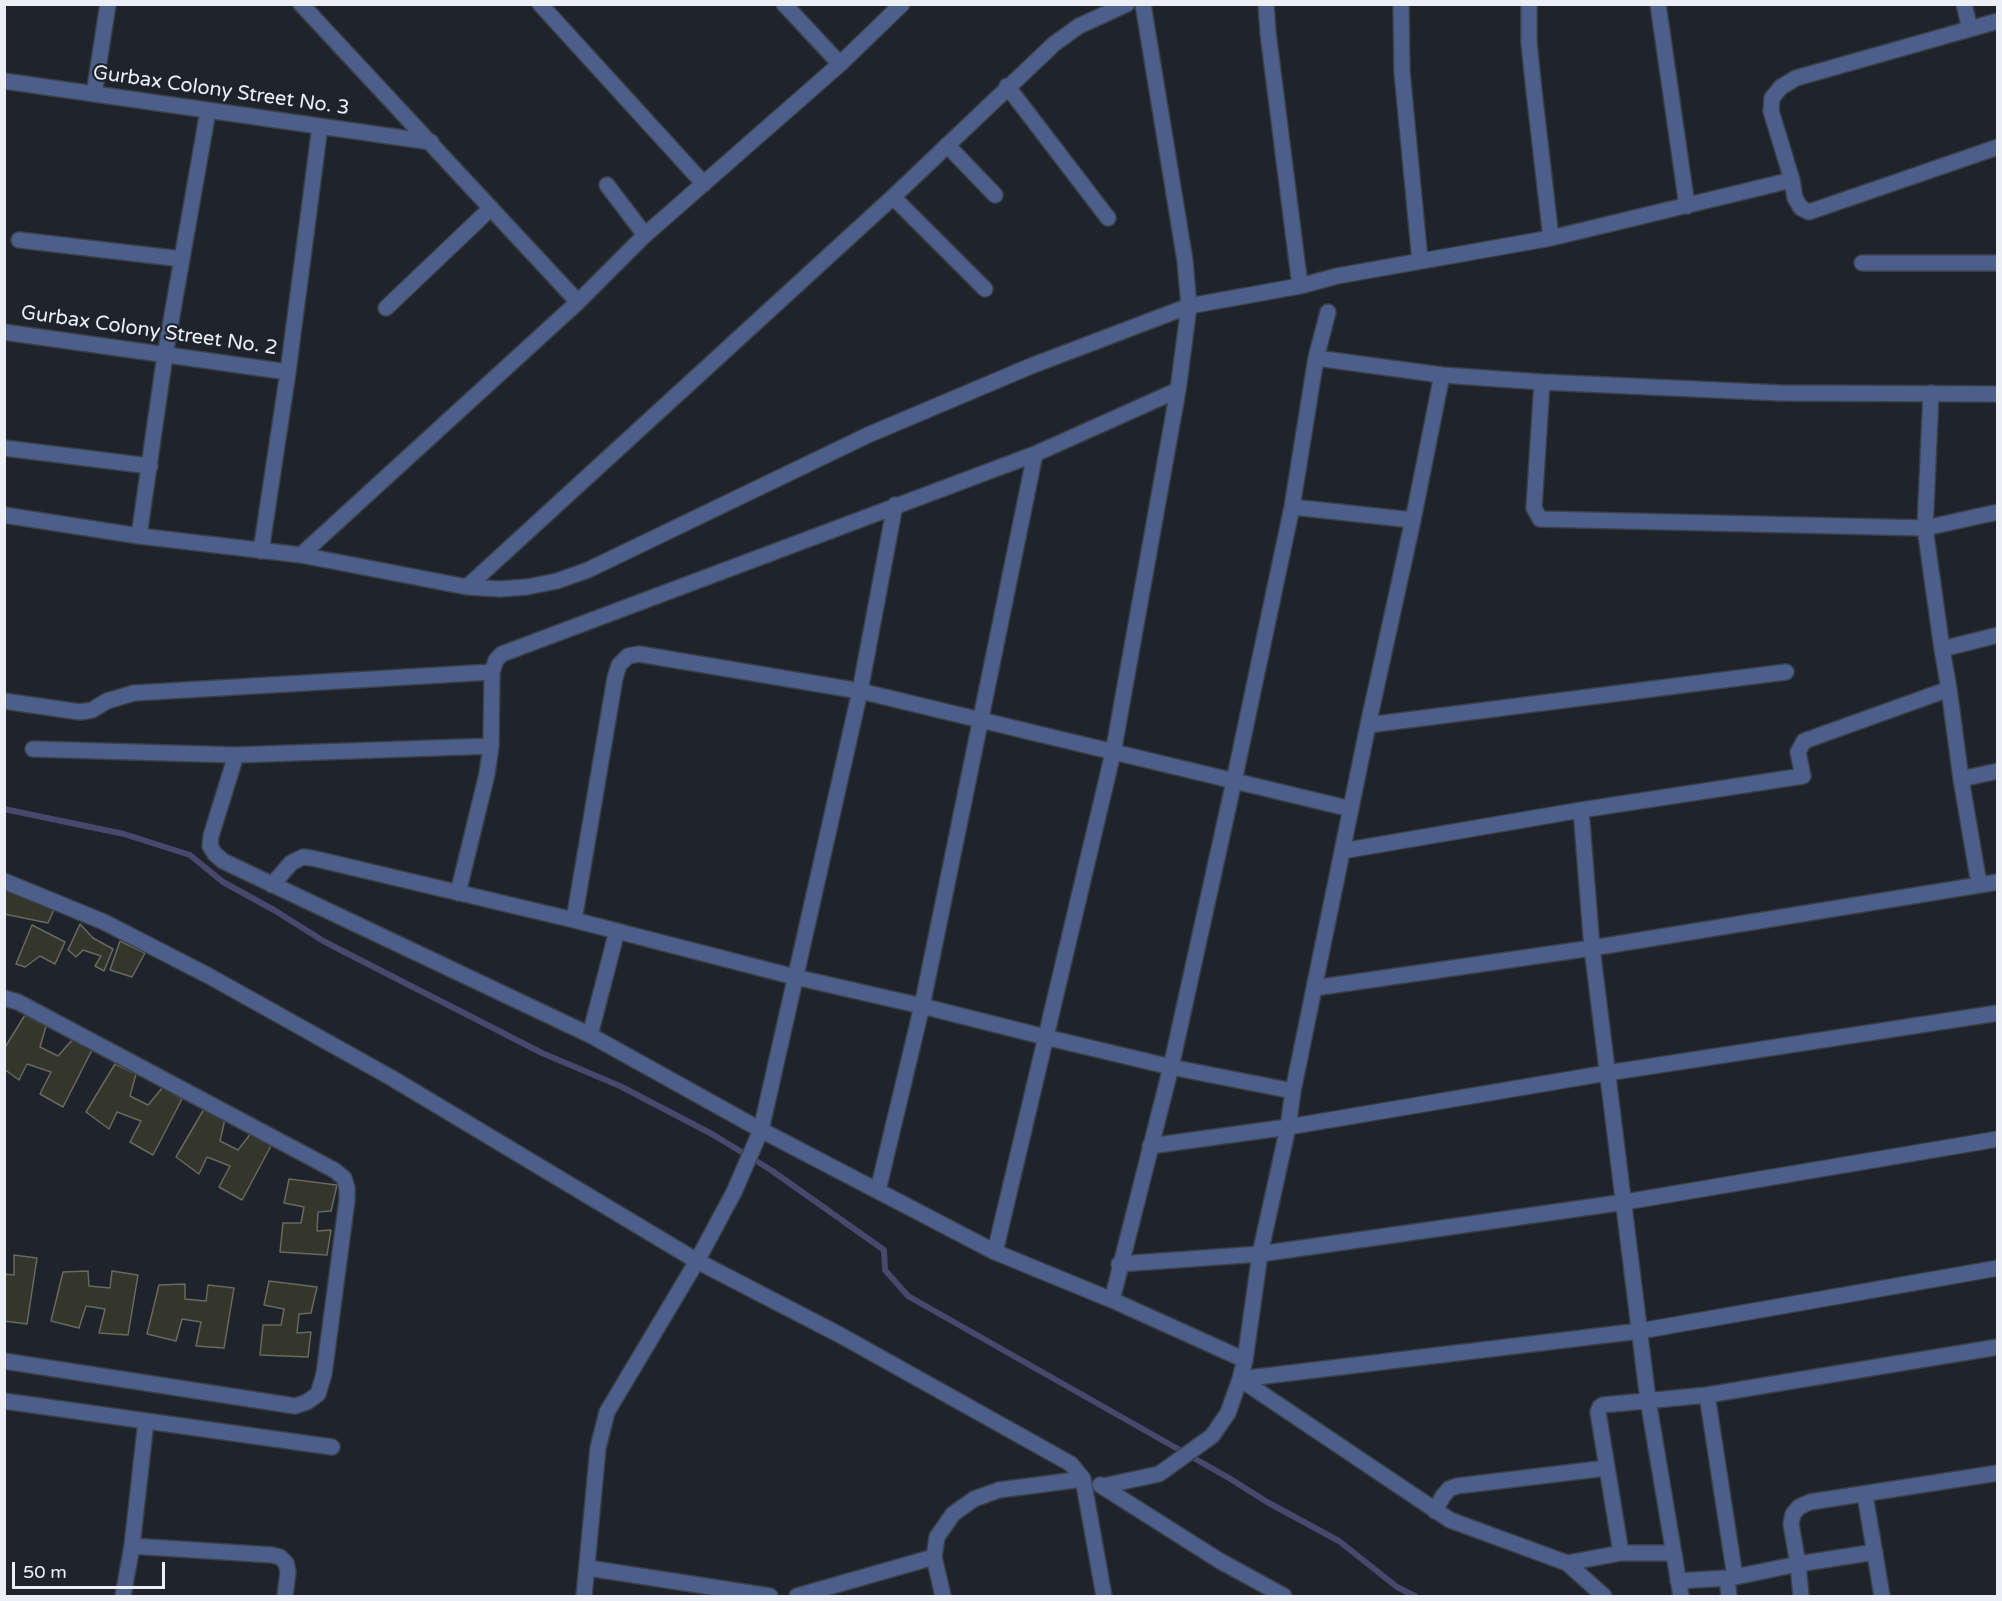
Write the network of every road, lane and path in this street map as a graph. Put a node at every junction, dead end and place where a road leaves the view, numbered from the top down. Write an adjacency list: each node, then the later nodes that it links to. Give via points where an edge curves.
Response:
1 (108, 4): 18 (street)
2 (301, 4): 21 (street)
3 (540, 4): 25 (street)
4 (784, 4): 15 (street)
5 (902, 4): 15 (street)
6 (1127, 4): 17 (street, via 1079,26)
7 (1143, 4): 42 (street)
8 (1266, 4): 39 (street)
9 (1401, 4): 36 (street, via 1402,72)
10 (1529, 4): 33 (street, via 1532,72)
11 (1658, 4): 29 (street)
12 (1964, 4): 14 (street)
13 (1998, 21): 14 (street)
14 (1970, 29): 24 (street, via 1796,78 1781,87 1772,98 1770,111)
15 (840, 64): 25 (street)
16 (4, 81): 18 (street, Gurbax Colony Street No. 3)
17 (1007, 86): 22 (street); 31 (street)
18 (94, 94): 19 (street, Gurbax Colony Street No. 3)
19 (208, 111): 20 (street, Gurbax Colony Street No. 3); 35 (street)
20 (320, 126): 21 (street, Gurbax Colony Street No. 3); 48 (street)
21 (431, 142): 30 (street)
22 (947, 146): 27 (street); 28 (street)
23 (1998, 147): 24 (street, via 1809,212 1795,198)
24 (1792, 180): 29 (street)
25 (704, 184): 32 (street)
26 (607, 185): 32 (street)
27 (995, 195)
28 (893, 197): 40 (street); 66 (street)
29 (1687, 206): 33 (street)
30 (491, 208): 41 (street); 43 (street)
31 (1108, 218)
32 (645, 235): 41 (street)
33 (1551, 238): 36 (street)
34 (19, 240): 35 (street)
35 (182, 259): 46 (street)
36 (1420, 261): 39 (street)
37 (1862, 262): 38 (street)
38 (1998, 263)
39 (1300, 286): 42 (street)
40 (985, 289)
41 (578, 302): 65 (street)
42 (1189, 306): 51 (street); 66 (street, via 1031,366 868,435 588,570 527,587)
43 (386, 308)
44 (1328, 312): 47 (street)
45 (4, 332): 46 (street, Gurbax Colony Street No. 2)
46 (165, 355): 48 (street, Gurbax Colony Street No. 2); 56 (street)
47 (1316, 358): 49 (street); 58 (street)
48 (288, 372): 64 (street)
49 (1442, 375): 50 (street); 61 (street)
50 (1542, 382): 52 (street, via 1781,393); 62 (street, via 1534,508 1540,519)
51 (1178, 390): 55 (street); 78 (street)
52 (1931, 393): 53 (street); 62 (street)
53 (1998, 394)
54 (4, 448): 56 (street)
55 (1035, 454): 57 (street); 74 (street)
56 (150, 466): 63 (street)
57 (896, 506): 69 (street, via 502,654); 72 (street)
58 (1292, 507): 61 (street); 82 (street)
59 (1998, 513): 62 (street)
60 (4, 515): 63 (street)
61 (1413, 520): 75 (street)
62 (1925, 528): 68 (street)
63 (140, 536): 64 (street)
64 (261, 550): 65 (street)
65 (301, 555): 66 (street)
66 (468, 587)
67 (1998, 635): 68 (street)
68 (1942, 649): 71 (street)
69 (492, 672): 73 (street, via 134,693 80,712); 76 (street)
70 (1786, 672): 75 (street)
71 (1949, 689): 81 (street); 84 (street, via 1804,741 1798,752 1803,776)
72 (860, 691): 74 (street); 91 (street, via 639,654 628,656 619,665 615,678); 94 (street)
73 (4, 701)
74 (980, 719): 78 (street); 97 (street)
75 (1368, 725): 83 (street)
76 (491, 746): 79 (street); 90 (street)
77 (33, 749): 79 (street)
78 (1113, 753): 82 (street); 100 (street)
79 (236, 755): 89 (street, via 210,846 223,861)
80 (1998, 771): 81 (street)
81 (1961, 779): 88 (street)
82 (1234, 781): 83 (street); 101 (street)
83 (1350, 809): 85 (street)
84 (1581, 810): 85 (street); 93 (street)
85 (1342, 851): 95 (street)
86 (4, 881): 112 (street, via 104,922 209,976 390,1077)
87 (1998, 882): 88 (street)
88 (1978, 884): 93 (street)
89 (272, 885): 90 (street, via 291,863 303,857); 99 (street)
90 (458, 893): 91 (street)
91 (573, 920): 92 (street)
92 (617, 931): 94 (street); 99 (street)
93 (1592, 948): 95 (street); 102 (street)
94 (795, 977): 97 (street); 105 (street)
95 (1314, 988): 103 (street)
96 (4, 998): 119 (street, via 334,1170 344,1178 347,1200 324,1374 318,1394 307,1402 295,1406)
97 (922, 1006): 100 (street); 108 (street)
98 (1998, 1013): 102 (street)
99 (590, 1035): 105 (street)
100 (1045, 1037): 101 (street); 110 (street)
101 (1171, 1067): 103 (street); 107 (street)
102 (1607, 1073): 104 (street); 109 (street)
103 (1293, 1091): 104 (street)
104 (1288, 1127): 107 (street); 111 (street)
105 (761, 1130): 108 (street); 112 (street)
106 (1998, 1139): 109 (street)
107 (1150, 1146): 113 (street)
108 (878, 1190): 110 (street)
109 (1625, 1202): 111 (street); 116 (street)
110 (995, 1251): 115 (street)
111 (1260, 1254): 113 (street); 118 (street)
112 (697, 1261): 128 (street, via 916,1377 1071,1464); 139 (street, via 607,1412 598,1448)
113 (1119, 1264): 115 (street)
114 (1998, 1268): 116 (street)
115 (1112, 1300): 118 (street)
116 (1640, 1331): 120 (street); 122 (street)
117 (1998, 1347): 121 (street)
118 (1245, 1360): 120 (street)
119 (4, 1361)
120 (1240, 1379): 129 (street, via 1228,1413 1212,1436 1159,1474); 131 (street)
121 (1707, 1395): 122 (street); 140 (street)
122 (1648, 1400): 126 (street, via 1600,1407); 135 (street)
123 (4, 1401): 124 (street)
124 (146, 1421): 125 (street); 132 (street)
125 (332, 1447)
126 (1607, 1468): 131 (street, via 1457,1486 1443,1496); 134 (street)
127 (1998, 1473): 130 (street)
128 (1080, 1475): 129 (street); 136 (street, via 999,1490 974,1499 952,1514 937,1537); 150 (street)
129 (1103, 1486): 142 (street)
130 (1865, 1494): 133 (street); 138 (street, via 1799,1507 1791,1524)
131 (1436, 1511): 137 (street, via 1461,1525)
132 (132, 1546): 143 (street); 144 (street, via 280,1557 288,1572)
133 (1875, 1552): 138 (street); 155 (street)
134 (1621, 1553): 135 (street); 137 (street)
135 (1674, 1553): 141 (street)
136 (934, 1557): 148 (street); 149 (street)
137 (1567, 1563): 151 (street)
138 (1798, 1564): 140 (street); 154 (street)
139 (588, 1568): 145 (street); 146 (street)
140 (1731, 1577): 141 (street); 153 (street)
141 (1678, 1581): 152 (street)
142 (1278, 1595)
143 (123, 1596)
144 (285, 1596)
145 (584, 1596)
146 (770, 1596)
147 (796, 1596): 148 (street)
148 (803, 1596)
149 (943, 1596)
150 (1104, 1596)
151 (1604, 1596)
152 (1681, 1596)
153 (1729, 1596)
154 (1801, 1596)
155 (1882, 1596)

